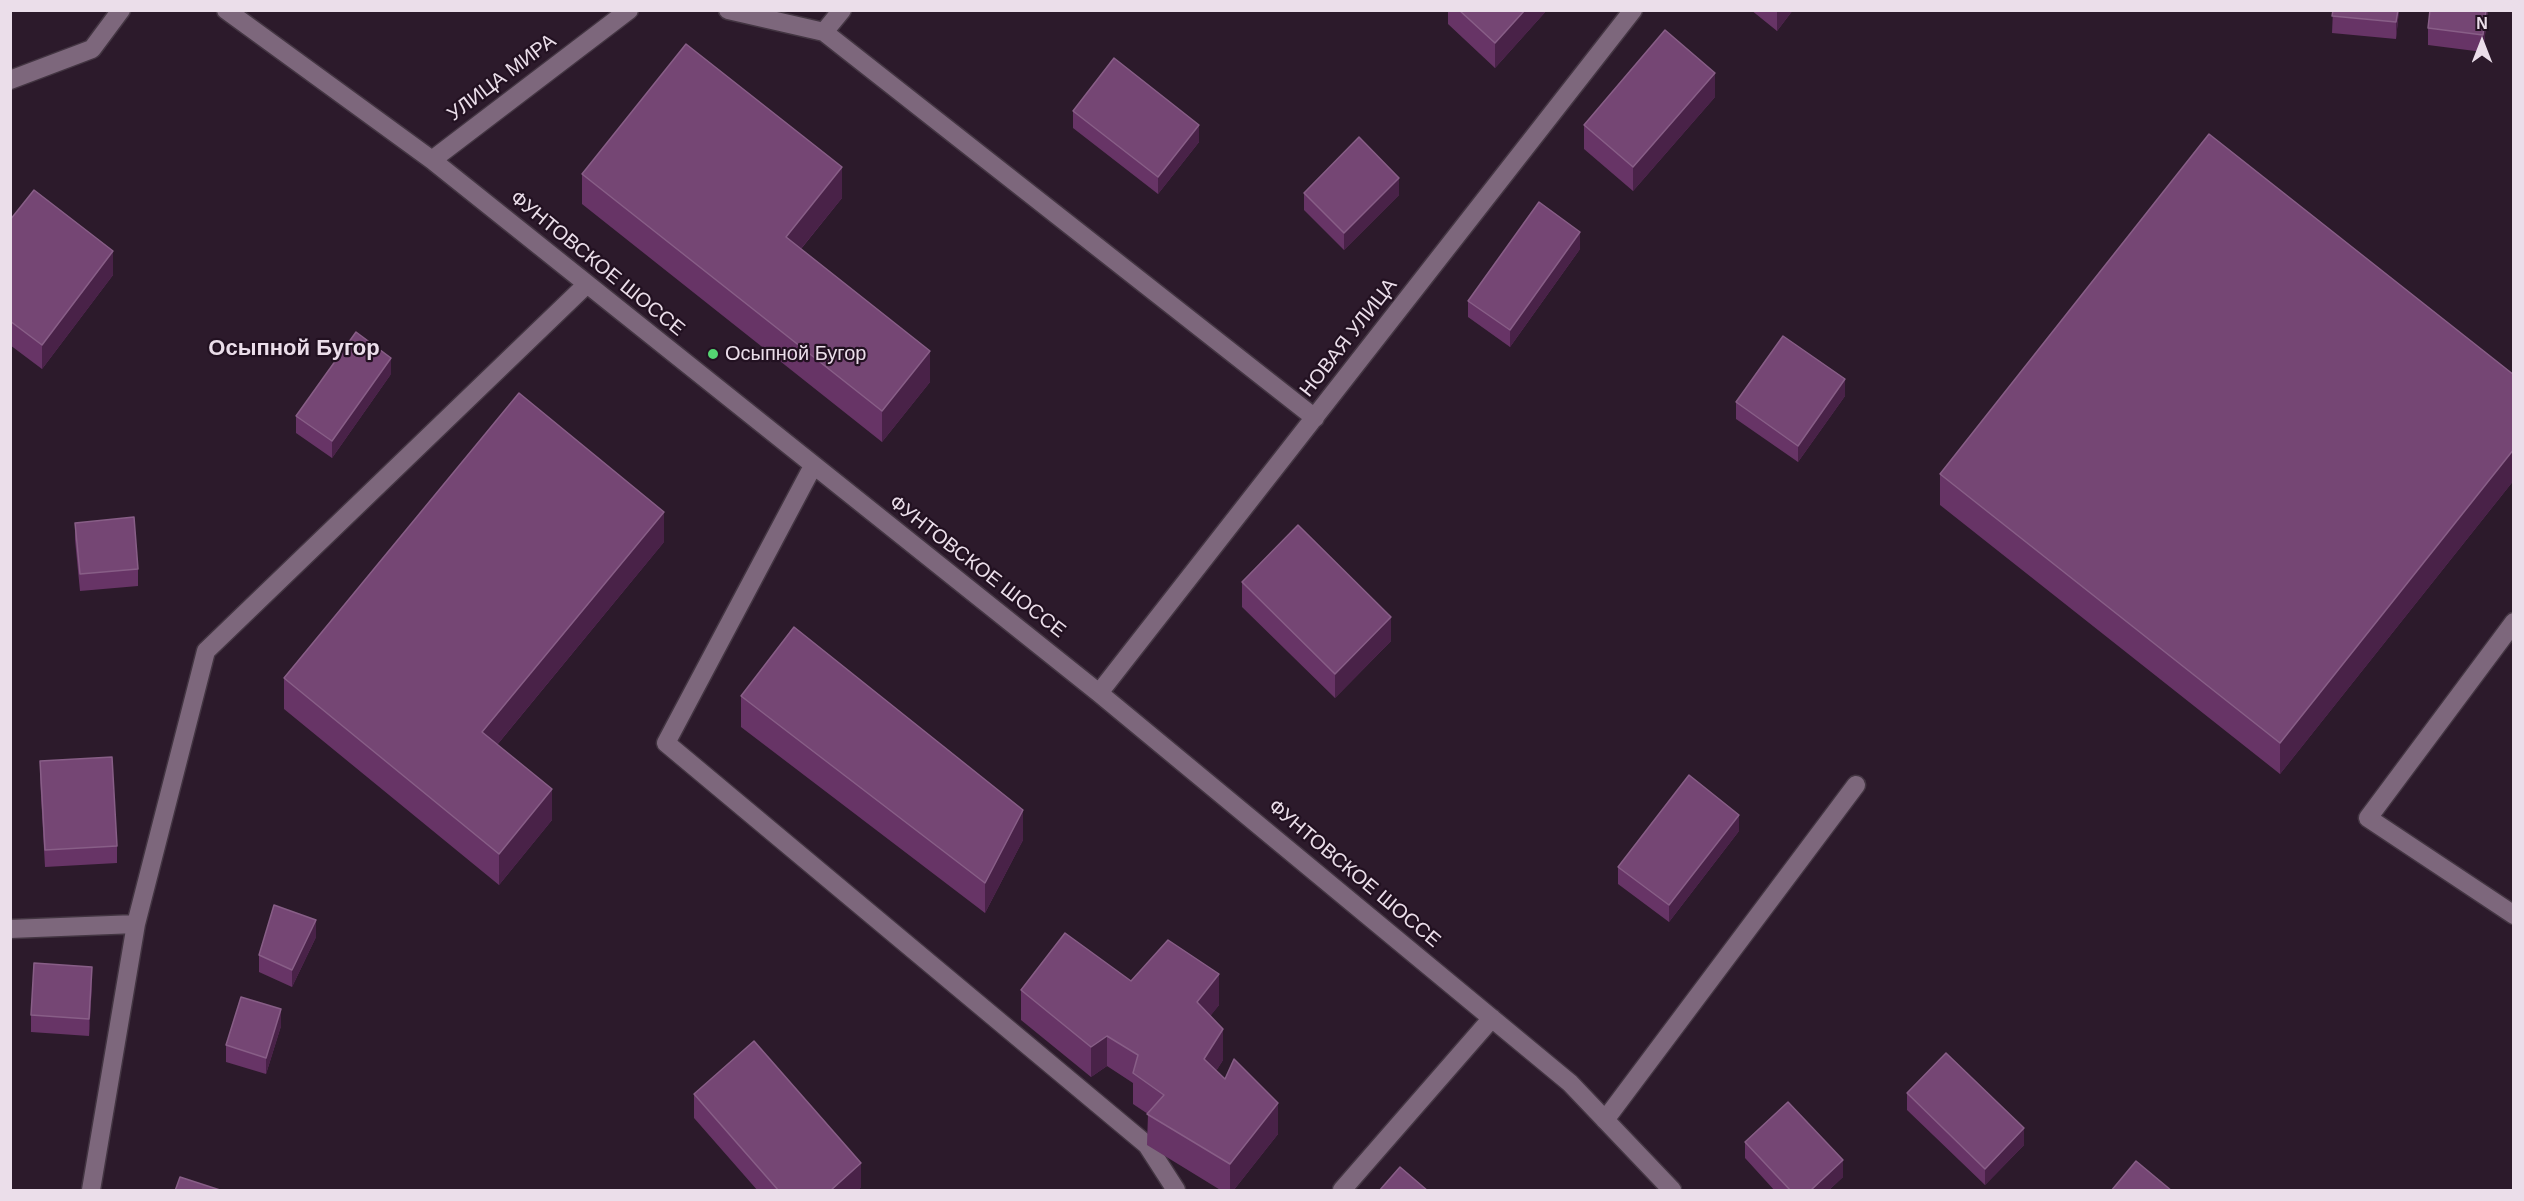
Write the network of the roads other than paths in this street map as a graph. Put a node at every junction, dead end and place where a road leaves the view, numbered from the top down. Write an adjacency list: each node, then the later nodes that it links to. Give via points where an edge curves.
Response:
1 (121, 10): 8 (street, via 92,49)
2 (226, 10): 9 (street, ФУНТОВСКОЕ ШОССЕ)
3 (629, 10): 9 (street, УЛИЦА МИРА)
4 (728, 10): 7 (street)
5 (842, 10): 7 (street)
6 (1634, 10): 11 (street, НОВАЯ УЛИЦА)
7 (824, 32): 11 (street)
8 (10, 80)
9 (432, 160): 10 (street, ФУНТОВСКОЕ ШОССЕ)
10 (586, 285): 12 (street, ФУНТОВСКОЕ ШОССЕ); 17 (street, via 206,651)
11 (1315, 418): 14 (street, НОВАЯ УЛИЦА)
12 (813, 466): 14 (street, ФУНТОВСКОЕ ШОССЕ); 22 (street, via 666,743 1147,1145)
13 (2514, 622): 16 (street, via 2368,818)
14 (1099, 693): 19 (street, ФУНТОВСКОЕ ШОССЕ)
15 (1856, 785): 20 (street)
16 (2514, 915)
17 (136, 924): 18 (street); 21 (street)
18 (10, 929)
19 (1492, 1018): 20 (street, ФУНТОВСКОЕ ШОССЕ, via 1570,1083); 23 (street)
20 (1605, 1120): 24 (street, ФУНТОВСКОЕ ШОССЕ)
21 (91, 1191)
22 (1176, 1191)
23 (1342, 1191)
24 (1672, 1191)

